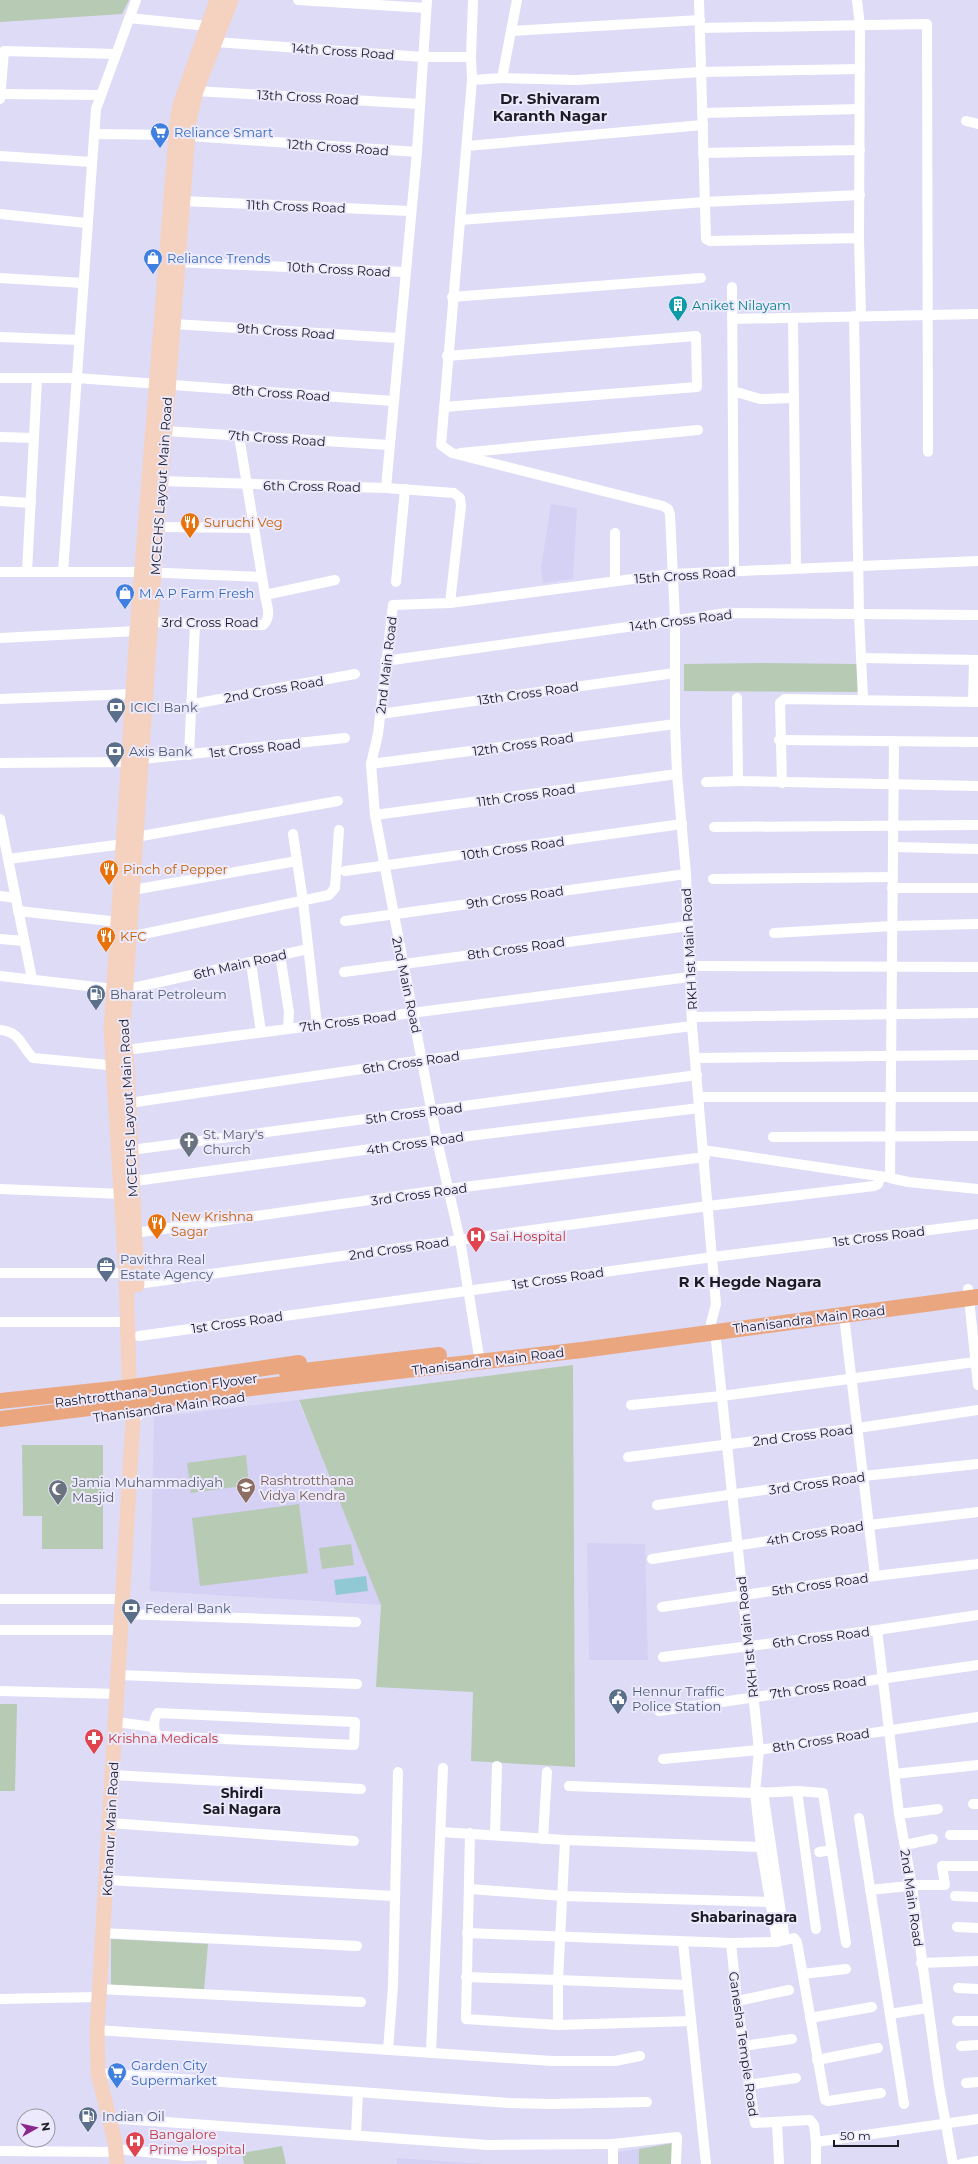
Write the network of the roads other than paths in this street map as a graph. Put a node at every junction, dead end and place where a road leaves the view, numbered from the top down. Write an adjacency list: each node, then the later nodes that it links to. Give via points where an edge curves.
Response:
1 (136, 0): 10 (street)
2 (217, 0): 12 (main road, MCECHS Layout Main Road)
3 (231, 0): 15 (main road, MCECHS Layout Main Road)
4 (298, 0): 9 (street)
5 (473, 0): 18 (street)
6 (517, 0): 14 (street)
7 (699, 0): 11 (street)
8 (857, 0): 13 (street)
9 (427, 4): 17 (street)
10 (129, 18): 12 (street); 16 (street)
11 (700, 24): 13 (street); 14 (street); 20 (street)
12 (208, 26): 34 (main road, MCECHS Layout Main Road, via 180,105)
13 (860, 26): 19 (street); 56 (street, via 927,24)
14 (511, 31): 21 (street)
15 (216, 42): 17 (street, 14th Cross Road); 23 (main road, MCECHS Layout Main Road)
16 (116, 54): 24 (street, via 4,51); 25 (street)
17 (424, 57): 18 (street, 14th Cross Road); 27 (street)
18 (471, 57): 22 (street)
19 (860, 69): 20 (street); 28 (street)
20 (701, 72): 21 (street, via 577,80); 29 (street)
21 (502, 78): 22 (street)
22 (472, 80): 35 (street)
23 (196, 91): 27 (street, 13th Cross Road); 34 (main road, MCECHS Layout Main Road)
24 (0, 94): 25 (street); 26 (street)
25 (100, 95): 33 (street)
26 (0, 99)
27 (420, 104): 37 (street)
28 (859, 109): 29 (street); 36 (street)
29 (702, 113): 32 (street)
30 (966, 121): 31 (street)
31 (978, 124)
32 (703, 125): 35 (street); 38 (street)
33 (94, 134): 34 (street, 12th Cross Road); 40 (street)
34 (182, 135): 37 (street, 12th Cross Road); 42 (main road, MCECHS Layout Main Road); 49 (main road, MCECHS Layout Main Road)
35 (467, 146): 46 (street)
36 (860, 150): 38 (street); 41 (street)
37 (417, 152): 44 (street)
38 (703, 153): 43 (street)
39 (0, 156): 40 (street)
40 (92, 162): 47 (street)
41 (860, 196): 43 (street); 48 (street)
42 (183, 201): 44 (street, 11th Cross Road); 49 (main road, MCECHS Layout Main Road)
43 (705, 202): 46 (street); 48 (street, via 706,239 710,241)
44 (410, 211): 50 (street)
45 (0, 214): 47 (street)
46 (460, 220): 55 (street)
47 (86, 223): 53 (street)
48 (859, 238): 58 (street)
49 (172, 262): 50 (street, 10th Cross Road); 61 (main road, MCECHS Layout Main Road); 69 (main road, MCECHS Layout Main Road)
50 (405, 272): 63 (street)
51 (0, 278): 53 (street)
52 (701, 278): 55 (street)
53 (83, 283): 64 (street)
54 (732, 287): 59 (street)
55 (452, 297): 65 (street)
56 (928, 314): 57 (street); 58 (street); 80 (street)
57 (978, 314)
58 (858, 316): 60 (street); 92 (street)
59 (732, 319): 60 (street); 70 (street)
60 (793, 319): 71 (street)
61 (174, 324): 63 (street, 9th Cross Road); 69 (main road, MCECHS Layout Main Road)
62 (0, 337): 64 (street)
63 (398, 338): 72 (street)
64 (79, 340): 67 (street)
65 (447, 356): 73 (street); 73 (street, via 696,336 697,387)
66 (0, 378): 68 (street, 8th Cross Road)
67 (76, 378): 68 (street, 8th Cross Road); 69 (street, 8th Cross Road); 97 (street)
68 (37, 379): 78 (street)
69 (163, 385): 72 (street, 8th Cross Road); 75 (main road, MCECHS Layout Main Road); 98 (main road, MCECHS Layout Main Road)
70 (733, 391): 71 (street, via 760,399); 94 (street)
71 (794, 398): 93 (street)
72 (393, 401): 79 (street)
73 (444, 407): 81 (street, via 441,445)
74 (698, 430): 81 (street)
75 (166, 431): 76 (street, 7th Cross Road); 82 (main road, MCECHS Layout Main Road)
76 (239, 436): 79 (street, 7th Cross Road); 83 (street)
77 (0, 437): 78 (street)
78 (34, 438): 87 (street)
79 (389, 446): 84 (street)
80 (928, 452)
81 (452, 453): 99 (street, RKH 1st Main Road, via 663,506 670,514)
82 (162, 480): 83 (street, 6th Cross Road); 88 (main road, MCECHS Layout Main Road)
83 (246, 484): 84 (street, 6th Cross Road); 89 (street)
84 (386, 488): 85 (street, 6th Cross Road)
85 (405, 489): 103 (street); 105 (street, 6th Cross Road, via 454,493 460,498)
86 (0, 501): 87 (street)
87 (31, 502): 96 (street)
88 (159, 526): 89 (street); 98 (main road, MCECHS Layout Main Road)
89 (253, 528): 100 (street)
90 (615, 533): 102 (street)
91 (978, 561): 92 (street, 15th Cross Road)
92 (858, 565): 93 (street, 15th Cross Road); 107 (street)
93 (796, 568): 94 (street, 15th Cross Road)
94 (734, 571): 99 (street, 15th Cross Road)
95 (0, 572): 96 (street)
96 (27, 572): 97 (street)
97 (63, 572): 98 (street)
98 (148, 573): 100 (street); 110 (main road, MCECHS Layout Main Road); 112 (main road, MCECHS Layout Main Road)
99 (671, 574): 102 (street, 15th Cross Road); 109 (street, RKH 1st Main Road)
100 (262, 577): 104 (street)
101 (335, 580): 104 (street)
102 (615, 581): 105 (street, 15th Cross Road)
103 (396, 582)
104 (265, 595): 111 (street, 3rd Cross Road, via 269,615 263,624)
105 (450, 603): 106 (street, 15th Cross Road)
106 (394, 605): 116 (street, 2nd Main Road)
107 (859, 614): 108 (street, 14th Cross Road); 109 (street, 14th Cross Road, via 727,613); 114 (street)
108 (978, 614)
109 (675, 620): 116 (street, 14th Cross Road); 117 (street, RKH 1st Main Road)
110 (152, 622): 111 (street, 3rd Cross Road); 133 (main road, MCECHS Layout Main Road)
111 (195, 624): 124 (street)
112 (137, 632): 113 (street); 119 (main road, MCECHS Layout Main Road)
113 (0, 638)
114 (861, 658): 115 (street); 122 (street)
115 (976, 660): 123 (street)
116 (385, 661): 125 (street, 2nd Main Road)
117 (675, 673): 125 (street, 13th Cross Road); 126 (street, RKH 1st Main Road)
118 (355, 674): 124 (street, 2nd Cross Road)
119 (133, 694): 121 (street); 133 (main road, MCECHS Layout Main Road)
120 (737, 698): 138 (street)
121 (0, 699)
122 (863, 699): 123 (street); 128 (street, via 785,699 780,703)
123 (976, 702)
124 (193, 704): 132 (street)
125 (380, 714): 131 (street, 2nd Main Road)
126 (675, 724): 134 (street, 12th Cross Road); 137 (street, RKH 1st Main Road)
127 (345, 738): 132 (street, 1st Cross Road)
128 (779, 740): 129 (street); 140 (street)
129 (894, 741): 130 (street); 141 (street)
130 (978, 742)
131 (375, 744): 134 (street); 136 (street, 2nd Main Road)
132 (189, 755): 133 (street, 1st Cross Road)
133 (136, 760): 135 (street, 1st Cross Road); 152 (main road, MCECHS Layout Main Road)
134 (384, 762): 136 (street, 12th Cross Road)
135 (0, 763)
136 (371, 764): 144 (street, 2nd Main Road)
137 (677, 774): 144 (street, 11th Cross Road); 146 (street, RKH 1st Main Road)
138 (738, 781): 139 (street); 140 (street)
139 (706, 782)
140 (782, 783): 141 (street)
141 (894, 784): 142 (street); 148 (street)
142 (978, 786)
143 (338, 801): 152 (street)
144 (375, 815): 158 (street, 2nd Main Road)
145 (0, 819): 153 (street)
146 (682, 824): 158 (street, 10th Cross Road); 160 (street, RKH 1st Main Road)
147 (978, 825): 148 (street)
148 (893, 826): 149 (street); 154 (street)
149 (714, 827)
150 (339, 830): 168 (street, via 333,893)
151 (292, 834): 157 (street)
152 (130, 841): 156 (street); 165 (main road, MCECHS Layout Main Road)
153 (2, 843): 156 (street)
154 (893, 847): 155 (street); 161 (street)
155 (978, 849)
156 (8, 859): 167 (street)
157 (297, 861): 165 (street); 168 (street)
158 (384, 866): 159 (street, 10th Cross Road); 170 (street, 2nd Main Road)
159 (345, 870)
160 (686, 874): 170 (street, 9th Cross Road); 174 (street, RKH 1st Main Road)
161 (892, 877): 162 (street); 163 (street)
162 (713, 879)
163 (892, 888): 164 (street); 175 (street)
164 (978, 888)
165 (127, 891): 172 (main road, MCECHS Layout Main Road); 177 (main road, MCECHS Layout Main Road)
166 (0, 896): 167 (street)
167 (16, 898): 169 (street)
168 (303, 901): 177 (street); 180 (street)
169 (18, 911): 172 (street); 179 (street)
170 (393, 914): 171 (street, 9th Cross Road); 183 (street, 2nd Main Road)
171 (345, 921)
172 (119, 922): 191 (main road, MCECHS Layout Main Road)
173 (978, 924): 175 (street)
174 (688, 926): 183 (street, 8th Cross Road); 184 (street, RKH 1st Main Road)
175 (892, 926): 176 (street); 185 (street)
176 (774, 933)
177 (129, 937): 191 (main road, MCECHS Layout Main Road)
178 (0, 938): 179 (street)
179 (24, 941): 190 (street)
180 (308, 949): 181 (street, 6th Main Road); 196 (street)
181 (280, 955): 182 (street, 6th Main Road); 197 (street, via 289,1012)
182 (251, 963): 191 (street, 6th Main Road); 199 (street)
183 (403, 963): 187 (street, 8th Cross Road); 192 (street, 2nd Main Road)
184 (689, 966): 185 (street); 189 (street, RKH 1st Main Road)
185 (891, 966): 186 (street); 194 (street)
186 (978, 967)
187 (344, 972)
188 (0, 976): 190 (street, 6th Main Road)
189 (689, 977): 192 (street, 7th Cross Road); 195 (street, RKH 1st Main Road)
190 (32, 979): 191 (street, 6th Main Road)
191 (119, 989): 200 (main road, MCECHS Layout Main Road); 205 (main road, MCECHS Layout Main Road, via 111,1030)
192 (413, 1013): 196 (street, 7th Cross Road); 204 (street, 2nd Main Road)
193 (978, 1013): 194 (street, 6th Cross Road)
194 (891, 1014): 195 (street, 6th Cross Road); 202 (street)
195 (693, 1021): 203 (street, RKH 1st Main Road); 204 (street, 6th Cross Road)
196 (317, 1025): 197 (street, 7th Cross Road)
197 (288, 1028): 199 (street, 7th Cross Road)
198 (0, 1030): 205 (street, via 17,1035 33,1058)
199 (261, 1032): 200 (street, 7th Cross Road)
200 (126, 1050): 205 (main road, MCECHS Layout Main Road)
201 (978, 1055): 202 (street)
202 (890, 1056): 203 (street); 208 (street)
203 (695, 1058): 206 (street, RKH 1st Main Road)
204 (423, 1060): 210 (street, 6th Cross Road); 212 (street, 2nd Main Road)
205 (121, 1066): 210 (main road, MCECHS Layout Main Road); 220 (main road, MCECHS Layout Main Road)
206 (697, 1075): 207 (street, RKH 1st Main Road); 212 (street, 5th Cross Road)
207 (698, 1097): 208 (street); 211 (street, RKH 1st Main Road)
208 (890, 1097): 209 (street); 213 (street)
209 (978, 1098)
210 (129, 1102): 217 (main road, MCECHS Layout Main Road)
211 (699, 1108): 216 (street, 4th Cross Road); 218 (street, RKH 1st Main Road)
212 (432, 1111): 216 (street, 2nd Main Road); 217 (street, 5th Cross Road)
213 (890, 1136): 214 (street); 215 (street); 219 (street)
214 (978, 1136)
215 (773, 1138)
216 (438, 1140): 220 (street, 4th Cross Road); 222 (street, 2nd Main Road)
217 (131, 1150): 220 (main road, MCECHS Layout Main Road)
218 (704, 1154): 219 (street, 3rd Cross Road); 222 (street, 3rd Cross Road); 224 (street, RKH 1st Main Road)
219 (885, 1177): 223 (street, 3rd Cross Road, via 908,1182); 224 (street, 2nd Cross Road, via 874,1186)
220 (125, 1186): 221 (street, 4th Cross Road); 226 (main road, MCECHS Layout Main Road); 230 (main road, MCECHS Layout Main Road)
221 (0, 1189)
222 (448, 1189): 226 (street, 3rd Cross Road); 227 (street, 2nd Main Road)
223 (978, 1189)
224 (708, 1206): 227 (street, 2nd Cross Road); 228 (street, RKH 1st Main Road)
225 (978, 1224): 228 (street, 1st Cross Road)
226 (134, 1233): 231 (main road, MCECHS Layout Main Road)
227 (460, 1240): 231 (street, 2nd Cross Road); 232 (street, 2nd Main Road)
228 (713, 1257): 232 (street, 1st Cross Road); 237 (street, RKH 1st Main Road, via 716,1304)
229 (0, 1273): 230 (street)
230 (126, 1273): 236 (main road, MCECHS Layout Main Road)
231 (137, 1284): 238 (main road, MCECHS Layout Main Road)
232 (469, 1290): 238 (street, 1st Cross Road); 239 (street, 2nd Main Road)
233 (973, 1293): 234 (main road, Thanisandra Main Road); 237 (main road, Thanisandra Main Road); 240 (street)
234 (844, 1316): 237 (main road, Thanisandra Main Road); 242 (street)
235 (0, 1322): 236 (street)
236 (128, 1322): 243 (main road, MCECHS Layout Main Road)
237 (712, 1327): 239 (main road, Thanisandra Main Road); 245 (street, RKH 1st Main Road)
238 (138, 1336): 243 (main road, MCECHS Layout Main Road)
239 (480, 1356): 241 (main road, Thanisandra Main Road)
240 (975, 1362): 242 (street); 244 (street)
241 (308, 1376): 243 (main road, Thanisandra Main Road, via 301,1363); 248 (main road, Rashtrotthana Junction Flyover); 250 (main road, Thanisandra Main Road, via 303,1389); 251 (main road, Rashtrotthana Junction Flyover)
242 (851, 1377): 245 (street); 253 (street)
243 (134, 1384): 246 (main road, Thanisandra Main Road, via 111,1390); 250 (main road, MCECHS Layout Main Road)
244 (978, 1385)
245 (722, 1396): 247 (street); 254 (street, RKH 1st Main Road)
246 (0, 1401)
247 (631, 1405)
248 (0, 1409)
249 (978, 1410): 253 (street, 2nd Cross Road)
250 (134, 1414): 252 (main road, Thanisandra Main Road); 268 (main road, Kothanur Main Road)
251 (0, 1420)
252 (0, 1428)
253 (858, 1428): 254 (street, 2nd Cross Road); 257 (street)
254 (727, 1445): 255 (street, 2nd Cross Road); 258 (street, RKH 1st Main Road)
255 (628, 1457)
256 (978, 1464): 257 (street, 3rd Cross Road)
257 (863, 1476): 258 (street, 3rd Cross Road); 261 (street)
258 (732, 1494): 259 (street, 3rd Cross Road); 262 (street, RKH 1st Main Road)
259 (657, 1505)
260 (978, 1512): 261 (street, 4th Cross Road)
261 (869, 1525): 262 (street, 4th Cross Road); 265 (street)
262 (738, 1546): 263 (street, 4th Cross Road); 266 (street, RKH 1st Main Road)
263 (652, 1559)
264 (978, 1564): 265 (street, 5th Cross Road)
265 (875, 1576): 266 (street, 5th Cross Road)
266 (743, 1596): 269 (street, 5th Cross Road); 276 (street, RKH 1st Main Road)
267 (0, 1599): 268 (street)
268 (123, 1599): 270 (main road, Kothanur Main Road)
269 (662, 1607)
270 (122, 1614): 272 (street); 274 (main road, Kothanur Main Road)
271 (978, 1615): 275 (street, 6th Cross Road)
272 (356, 1622)
273 (0, 1630): 274 (street)
274 (121, 1630): 279 (main road, Kothanur Main Road)
275 (877, 1630): 276 (street, 6th Cross Road); 280 (street, 2nd Main Road)
276 (748, 1646): 277 (street, 6th Cross Road); 284 (street, RKH 1st Main Road)
277 (663, 1658)
278 (978, 1665): 280 (street, 7th Cross Road)
279 (119, 1675): 281 (street); 283 (main road, Kothanur Main Road)
280 (884, 1677): 284 (street, 7th Cross Road); 289 (street, 2nd Main Road)
281 (357, 1684)
282 (0, 1691): 283 (street)
283 (118, 1694): 287 (main road, Kothanur Main Road)
284 (754, 1697): 285 (street, 7th Cross Road); 290 (street, RKH 1st Main Road)
285 (659, 1711)
286 (978, 1717): 289 (street, 8th Cross Road)
287 (116, 1722): 288 (street); 298 (main road, Kothanur Main Road)
288 (154, 1727): 288 (street, via 156,1715 161,1713 355,1722 354,1745 160,1736 155,1733)
289 (889, 1729): 290 (street, 8th Cross Road); 297 (street, 2nd Main Road)
290 (759, 1750): 291 (street, 8th Cross Road); 302 (street, RKH 1st Main Road)
291 (664, 1759)
292 (978, 1765): 297 (street)
293 (497, 1766): 309 (street)
294 (443, 1768): 307 (street)
295 (398, 1772): 325 (street)
296 (546, 1772): 312 (street)
297 (894, 1774): 304 (street, 2nd Main Road)
298 (113, 1775): 300 (street); 306 (main road, Kothanur Main Road)
299 (569, 1786): 302 (street)
300 (361, 1789)
301 (797, 1791): 302 (street); 318 (street, via 823,1793); 332 (street)
302 (759, 1792): 317 (street, RKH 1st Main Road); 336 (street)
303 (938, 1809): 304 (street)
304 (900, 1814): 316 (street, 2nd Main Road)
305 (859, 1818): 324 (street)
306 (110, 1823): 315 (street); 321 (main road, Kothanur Main Road)
307 (441, 1832): 308 (street); 370 (street)
308 (470, 1834): 309 (street); 323 (street)
309 (495, 1835): 312 (street)
310 (950, 1835): 311 (street)
311 (978, 1835)
312 (543, 1838): 314 (street)
313 (933, 1839): 316 (street)
314 (565, 1840): 317 (street); 326 (street)
315 (354, 1841)
316 (905, 1845): 322 (street, 2nd Main Road)
317 (761, 1847): 329 (street, RKH 1st Main Road)
318 (832, 1850): 319 (street); 339 (street)
319 (819, 1852)
320 (978, 1866): 322 (street, via 942,1866 945,1885)
321 (107, 1880): 325 (street); 333 (main road, Kothanur Main Road)
322 (912, 1886): 324 (street); 342 (street, 2nd Main Road)
323 (470, 1889): 326 (street); 334 (street)
324 (870, 1890): 357 (street)
325 (394, 1896): 369 (street, via 393,1986)
326 (563, 1896): 329 (street); 335 (street)
327 (955, 1896): 328 (street)
328 (978, 1897)
329 (770, 1902): 336 (street, RKH 1st Main Road)
330 (957, 1927): 331 (street)
331 (978, 1928)
332 (816, 1930)
333 (103, 1933): 340 (street); 351 (main road, Kothanur Main Road)
334 (468, 1933): 335 (street); 345 (street)
335 (560, 1936): 337 (street); 346 (street)
336 (781, 1941): 338 (street); 344 (street, via 796,1940)
337 (683, 1942): 338 (street); 347 (street)
338 (731, 1943): 353 (street, Ganesha Temple Road)
339 (846, 1943)
340 (357, 1946)
341 (978, 1960): 342 (street)
342 (921, 1963): 356 (street, 2nd Main Road)
343 (846, 1968): 344 (street)
344 (803, 1974): 358 (street)
345 (466, 1977): 346 (street); 362 (street, via 466,2019)
346 (558, 1980): 347 (street); 362 (street)
347 (687, 1985): 359 (street)
348 (958, 1988): 349 (street)
349 (978, 1989)
350 (789, 1990): 353 (street)
351 (98, 1993): 352 (street); 354 (street); 363 (main road, Kothanur Main Road)
352 (0, 1999)
353 (737, 2001): 366 (street, Ganesha Temple Road)
354 (361, 2002)
355 (872, 2007): 358 (street)
356 (927, 2008): 357 (street); 385 (street, 2nd Main Road)
357 (890, 2014): 381 (street)
358 (810, 2018): 372 (street)
359 (691, 2021): 362 (street); 395 (street)
360 (956, 2021): 361 (street)
361 (978, 2021)
362 (558, 2024)
363 (97, 2030): 369 (street); 373 (main road, Kothanur Main Road)
364 (792, 2039): 366 (street)
365 (978, 2045): 367 (street)
366 (743, 2046): 377 (street, Ganesha Temple Road)
367 (962, 2046)
368 (878, 2048): 372 (street)
369 (388, 2050): 370 (street)
370 (431, 2053): 371 (street, via 552,2061 615,2061)
371 (640, 2056)
372 (817, 2060): 379 (street, via 825,2100)
373 (98, 2073): 378 (street); 382 (main road, Kothanur Main Road)
374 (796, 2078): 377 (street)
375 (978, 2082): 376 (street)
376 (966, 2083)
377 (748, 2085): 384 (street, Ganesha Temple Road, via 754,2123)
378 (358, 2092): 380 (street, via 550,2104); 386 (street)
379 (881, 2093)
380 (646, 2102)
381 (904, 2104)
382 (108, 2118): 386 (street); 390 (main road, Kothanur Main Road)
383 (978, 2119): 385 (street)
384 (777, 2122): 387 (street, via 810,2120 814,2125); 396 (street)
385 (945, 2123): 387 (street); 398 (street, 2nd Main Road)
386 (356, 2136): 388 (street, via 488,2145)
387 (816, 2142): 397 (street)
388 (613, 2144): 393 (street); 394 (street, via 677,2137)
389 (1, 2151): 390 (street)
390 (116, 2155): 392 (street, via 208,2155)
391 (978, 2161): 399 (street)
392 (212, 2164)
393 (613, 2164)
394 (676, 2164)
395 (706, 2164)
396 (778, 2164)
397 (816, 2164)
398 (953, 2164)
399 (961, 2164)

